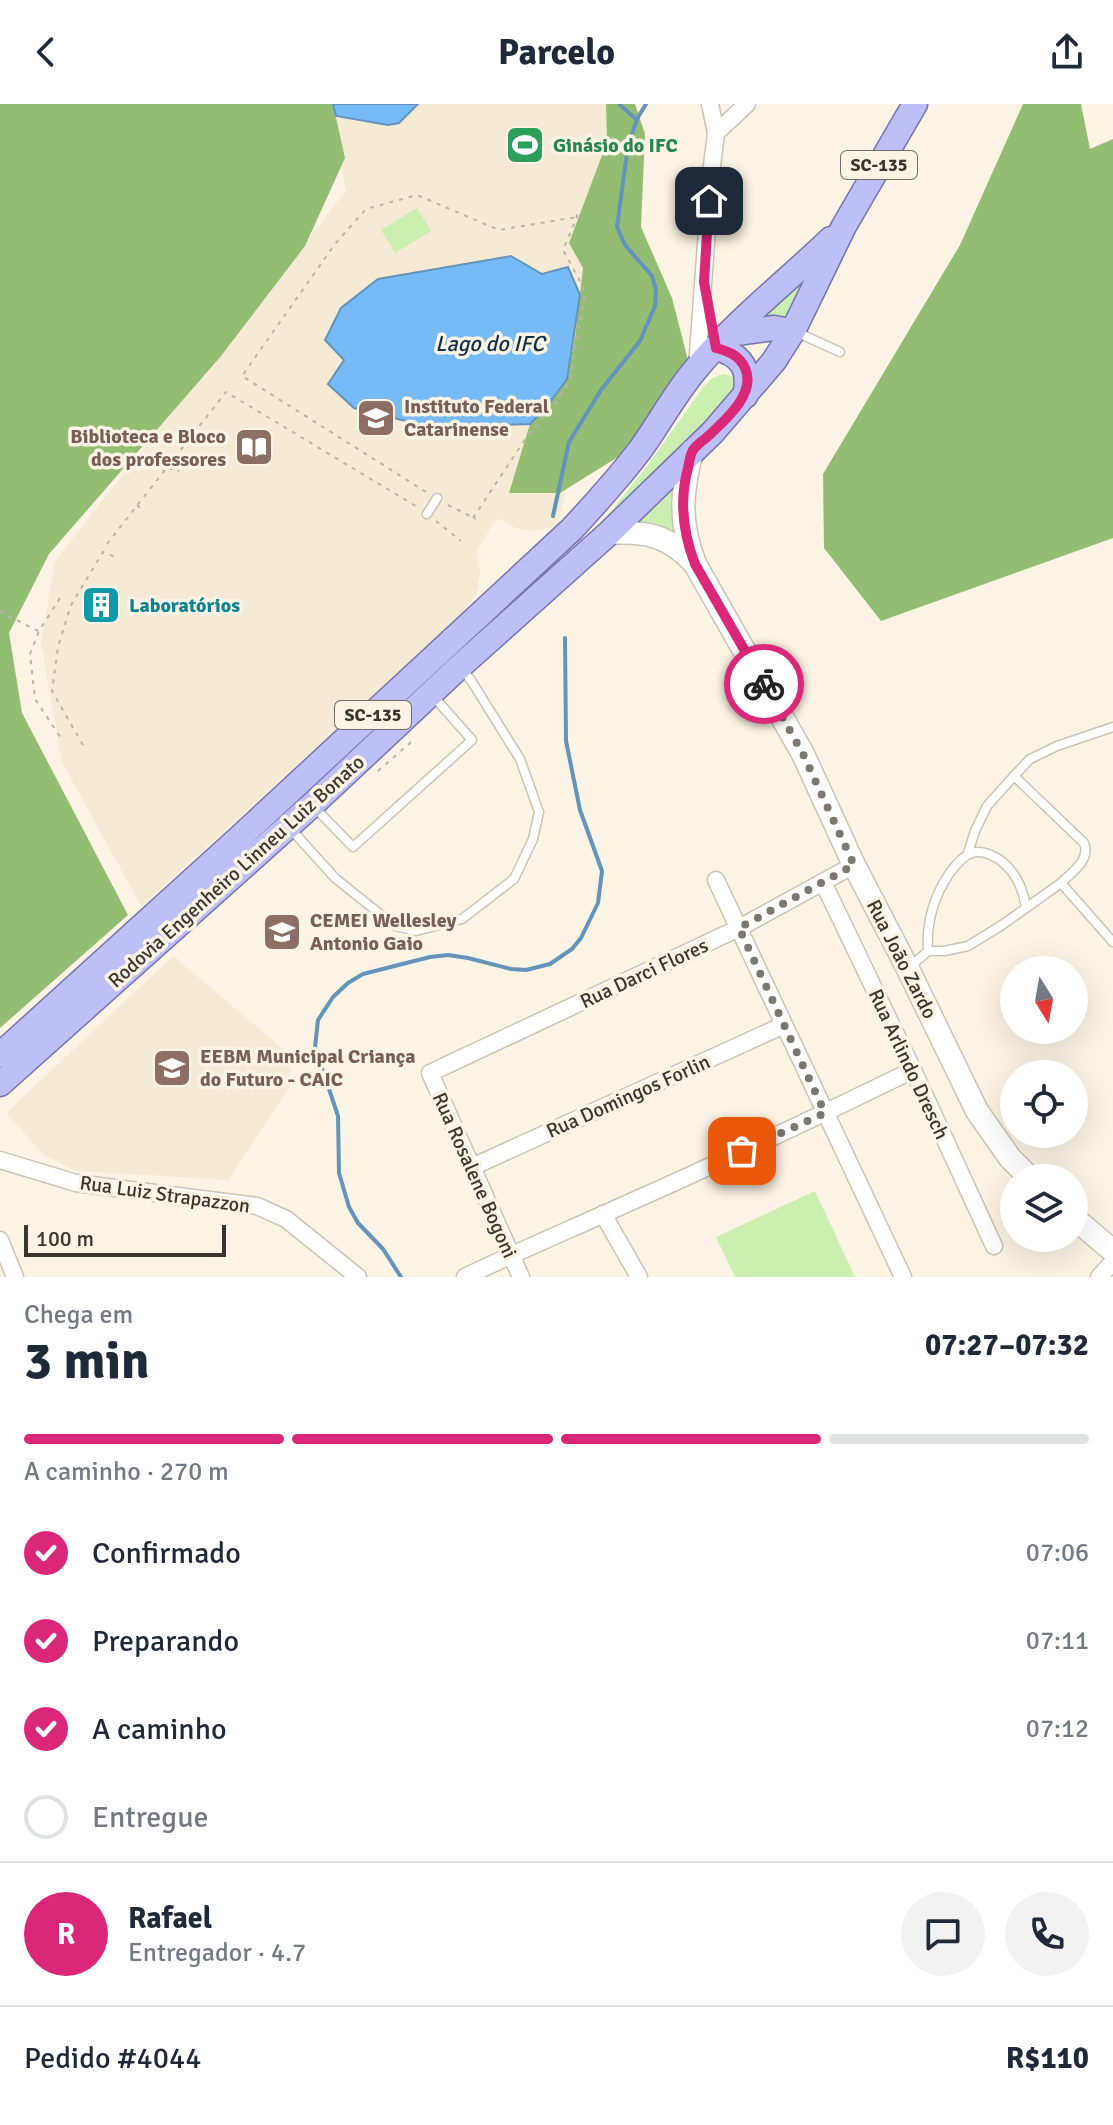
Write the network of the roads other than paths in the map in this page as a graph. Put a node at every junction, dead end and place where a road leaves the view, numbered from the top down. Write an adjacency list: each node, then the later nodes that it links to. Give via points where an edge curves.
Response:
1 (710, 104): 4 (street)
2 (747, 104): 4 (street)
3 (915, 104): 5 (main road, Rodovia Engenheiro Linneu Luiz Bonato / SC-135)
4 (716, 133): 6 (street)
5 (844, 226): 7 (main road, Rodovia Engenheiro Linneu Luiz Bonato / SC-135); 8 (main road, Rodovia Engenheiro Linneu Luiz Bonato / SC-135)
6 (704, 282): 8 (street); 10 (street)
7 (793, 331): 8 (main road, via 774,328); 9 (lane); 11 (main road, Rodovia Engenheiro Linneu Luiz Bonato / SC-135)
8 (722, 341): 10 (main road, Rodovia Engenheiro Linneu Luiz Bonato / SC-135); 11 (main road, via 746,370)
9 (840, 352)
10 (697, 368): 34 (main road, Rodovia Engenheiro Linneu Luiz Bonato / SC-135, via 616,482 572,529)
11 (745, 396): 12 (main road, Rodovia Engenheiro Linneu Luiz Bonato / SC-135)
12 (692, 451): 15 (main road, Rodovia Engenheiro Linneu Luiz Bonato / SC-135); 16 (main road, Rua João Zardo, via 683,483 682,517)
13 (437, 498): 14 (lane)
14 (427, 514)
15 (609, 533): 16 (main road, Rua João Zardo, via 635,531 661,538); 17 (main road, Rodovia Engenheiro Linneu Luiz Bonato / SC-135)
16 (695, 564): 24 (main road, Rua João Zardo, via 803,754)
17 (460, 666): 18 (main road, Rodovia Engenheiro Linneu Luiz Bonato / SC-135); 22 (lane, via 520,759 539,812 514,879 462,919 416,931 395,926 335,878)
18 (431, 693): 21 (main road, Rodovia Engenheiro Linneu Luiz Bonato / SC-135); 21 (lane, via 472,740 353,847)
19 (1113, 727): 20 (lane, via 1030,759)
20 (1014, 776): 23 (lane, via 987,806); 27 (lane, via 1084,843 1085,857)
21 (312, 805): 22 (main road, Rodovia Engenheiro Linneu Luiz Bonato / SC-135)
22 (288, 826): 37 (main road, Rodovia Engenheiro Linneu Luiz Bonato / SC-135)
23 (968, 853): 28 (lane, via 987,852 1011,868); 31 (lane, via 937,892)
24 (854, 865): 26 (street, Rua Darci Flores); 32 (main road, Rua João Zardo)
25 (716, 880): 29 (street)
26 (823, 882): 29 (street, Rua Darci Flores); 35 (street, Rua Arlindo Dresch)
27 (1061, 883): 28 (lane); 30 (lane)
28 (1026, 907): 31 (lane, via 968,946)
29 (739, 928): 33 (street); 36 (street, Rua Darci Flores)
30 (1113, 942)
31 (928, 951): 32 (lane)
32 (908, 969): 40 (main road, Rua João Zardo, via 977,1111)
33 (784, 1025): 38 (street); 41 (street, Rua Domingos Forlin)
34 (0, 1055)
35 (913, 1070): 38 (street); 45 (street, Rua Arlindo Dresch)
36 (430, 1073): 41 (street, Rua Rosalene Bogoni)
37 (0, 1084)
38 (825, 1113): 42 (street); 53 (street)
39 (0, 1160): 49 (street, Rua Luiz Strapazzon, via 76,1183 257,1206 286,1219)
40 (1016, 1164)
41 (472, 1167): 47 (street, Rua Rosalene Bogoni)
42 (603, 1214): 47 (street); 52 (street)
43 (1088, 1229): 46 (main road)
44 (0, 1240): 48 (street)
45 (994, 1246)
46 (1111, 1248): 54 (street)
47 (511, 1254): 50 (street); 51 (street, Rua Rosalene Bogoni)
48 (15, 1277)
49 (358, 1277)
50 (465, 1277)
51 (521, 1277)
52 (639, 1277)
53 (903, 1277)
54 (1099, 1277)

